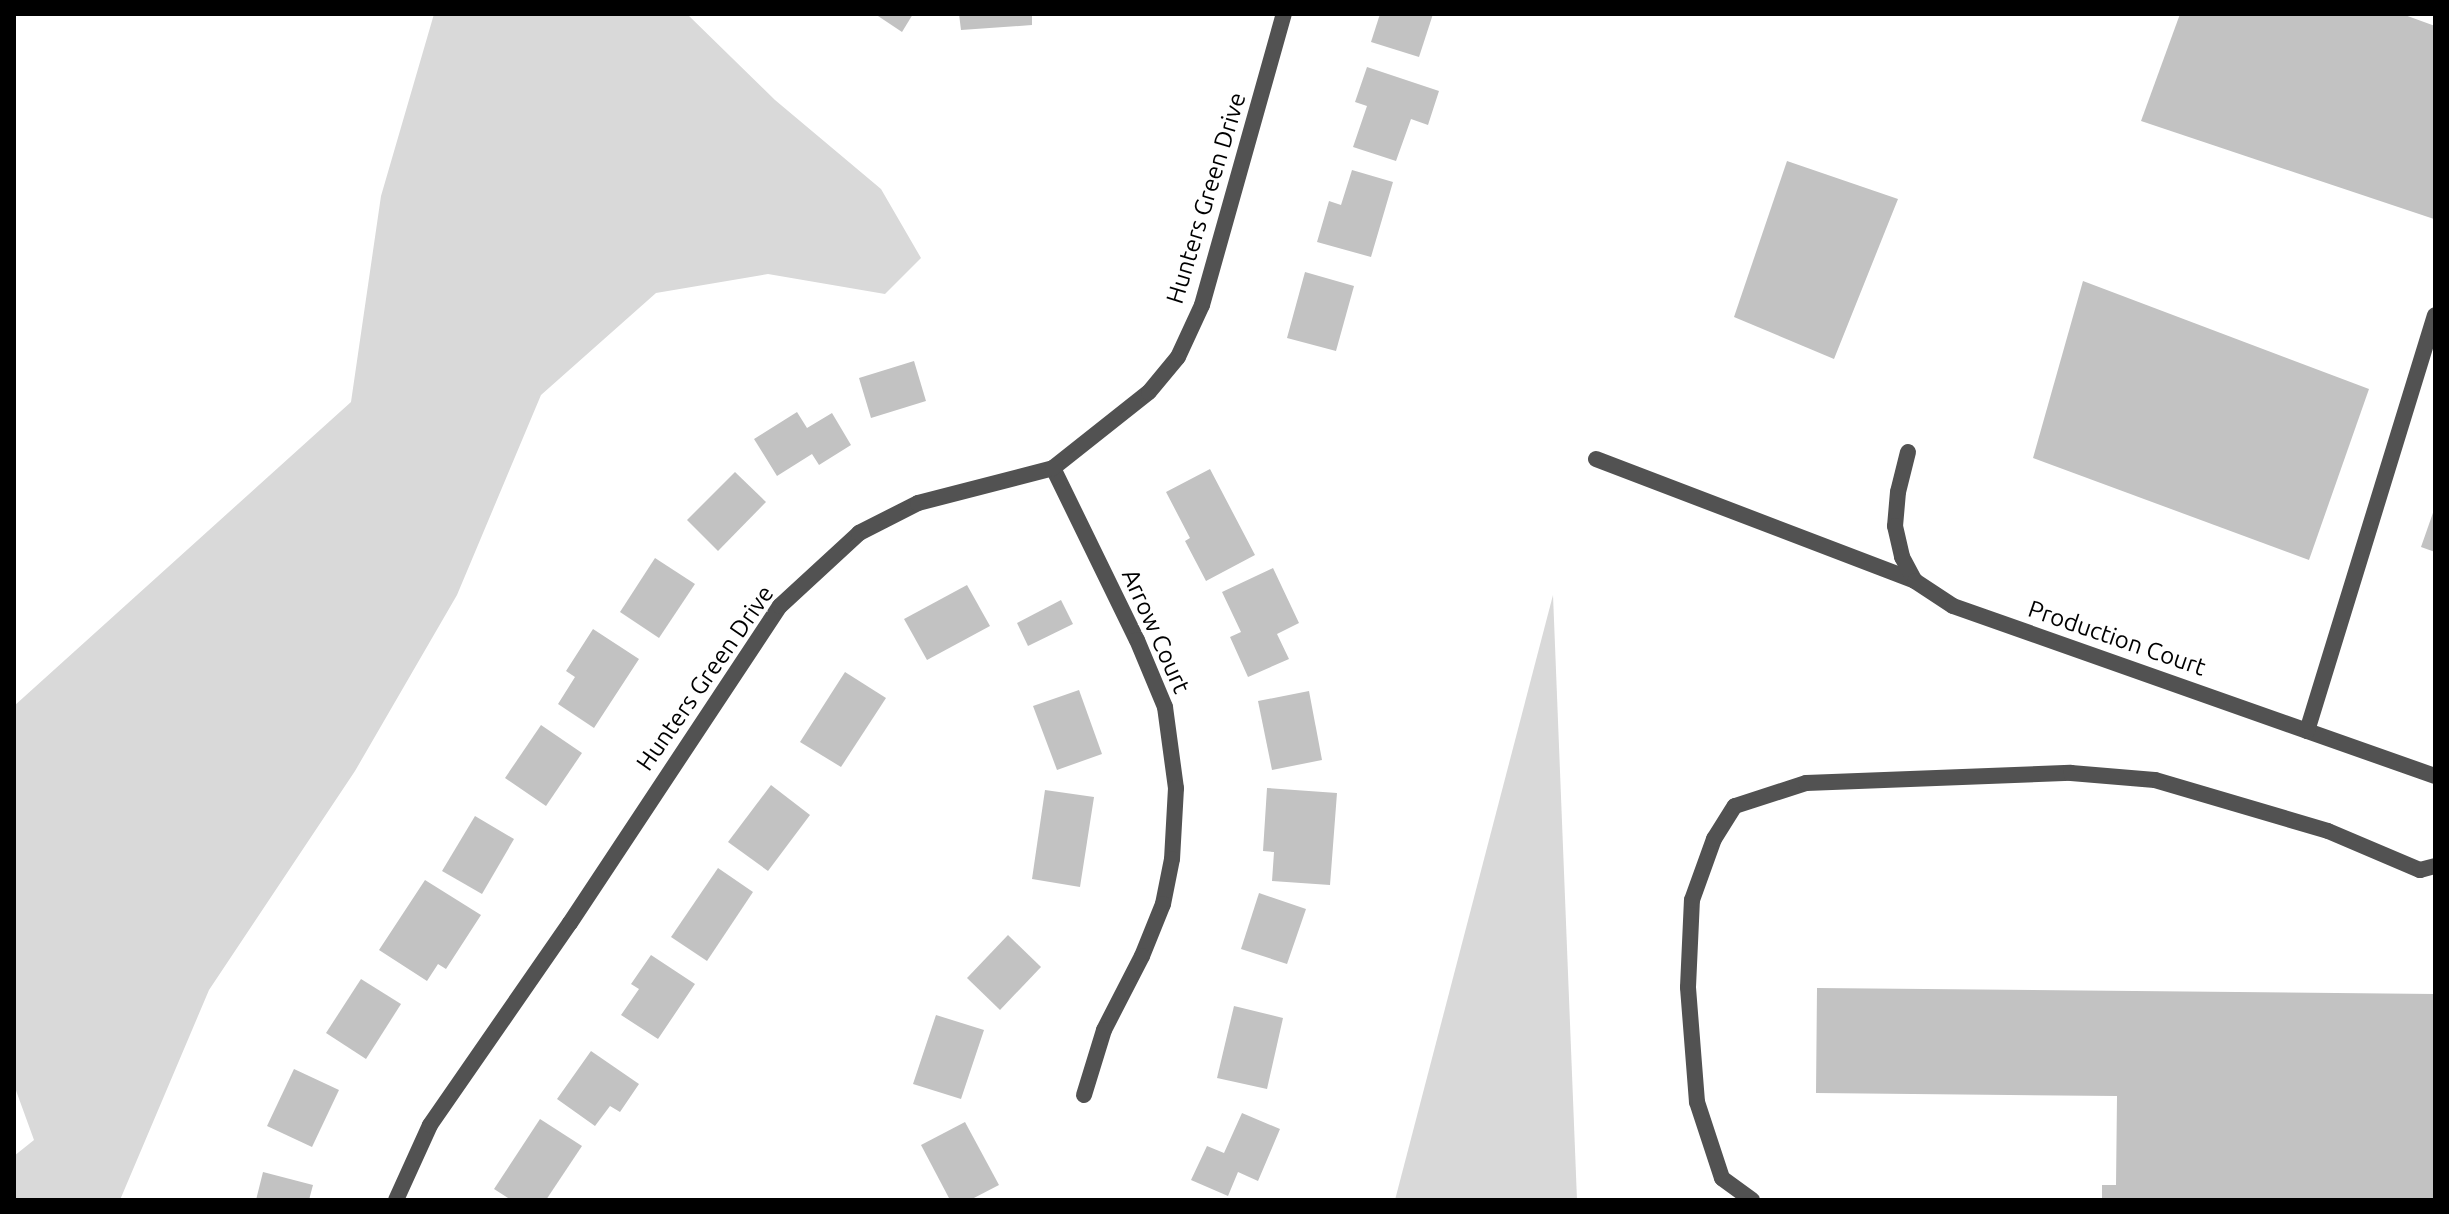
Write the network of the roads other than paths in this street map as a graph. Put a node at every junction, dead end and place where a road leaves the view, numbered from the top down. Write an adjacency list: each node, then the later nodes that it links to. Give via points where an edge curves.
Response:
1 (1284, 14): 5 (street, Hunters Green Drive, via 1202,305 1178,357 1149,392)
2 (2435, 315): 7 (street)
3 (1908, 452): 6 (street, via 1895,526 1902,557)
4 (1596, 459): 6 (street, Production Court)
5 (1053, 468): 10 (street, Arrow Court, via 1165,707 1176,788 1163,904 1104,1030); 11 (street, Hunters Green Drive, via 918,503 859,533 780,606 430,1125)
6 (1915, 581): 7 (street, Production Court, via 1953,606)
7 (2307, 731): 8 (street, Production Court)
8 (2435, 776)
9 (2435, 866): 12 (street, via 2420,870 2328,831 2155,780 2099,775 1806,783 1735,806 1714,839 1692,900 1688,987 1697,1102 1722,1178)
10 (1084, 1095)
11 (396, 1200)
12 (1752, 1200)

